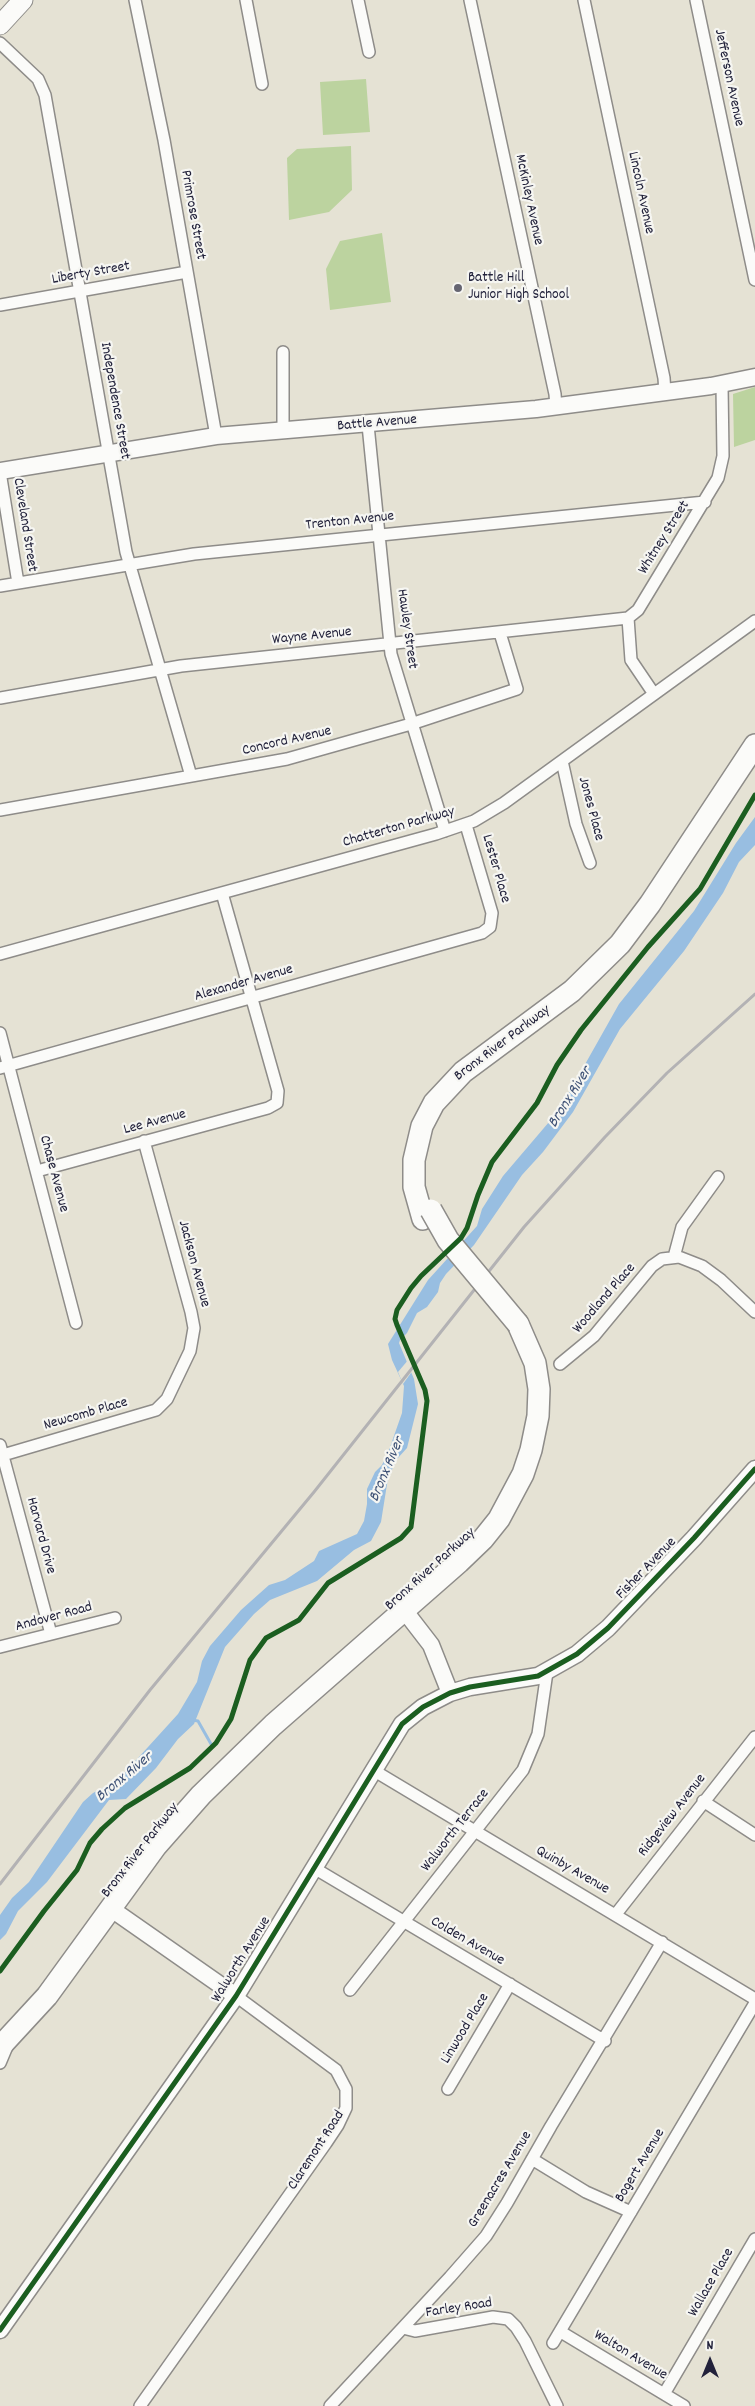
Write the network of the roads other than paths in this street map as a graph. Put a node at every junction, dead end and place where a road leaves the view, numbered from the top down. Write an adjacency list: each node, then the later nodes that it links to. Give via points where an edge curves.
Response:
1 (135, 0): 12 (street, Primrose Street, via 158,106)
2 (246, 0): 11 (street)
3 (358, 0): 10 (street)
4 (470, 0): 20 (street, McKinley Avenue)
5 (584, 0): 19 (street, Lincoln Avenue)
6 (696, 0): 13 (street, Jefferson Avenue)
7 (19, 1): 8 (main road)
8 (0, 25)
9 (0, 43): 14 (street, Independence Street, via 38,79 45,96)
10 (369, 52)
11 (262, 84)
12 (187, 272): 14 (street, Liberty Street); 23 (street, Primrose Street)
13 (755, 280)
14 (80, 291): 15 (street, Liberty Street); 24 (street, Independence Street)
15 (0, 305)
16 (282, 352): 22 (street)
17 (755, 377): 18 (street, Battle Avenue)
18 (722, 385): 19 (street, Battle Avenue); 26 (street, Whitney Street, via 722,463)
19 (665, 392): 20 (street, Battle Avenue)
20 (556, 407): 21 (street, Battle Avenue)
21 (368, 425): 22 (street, Battle Avenue); 27 (street, Hawley Street)
22 (283, 431): 23 (street, Battle Avenue)
23 (216, 436): 24 (street, Battle Avenue)
24 (108, 453): 25 (street, Battle Avenue); 28 (street, Independence Street)
25 (0, 471): 29 (street, Cleveland Street)
26 (705, 502): 27 (street, Trenton Avenue); 31 (street, Whitney Street, via 638,610)
27 (379, 534): 28 (street, Trenton Avenue); 34 (street, Hawley Street)
28 (129, 564): 29 (street, Trenton Avenue); 35 (street, Independence Street)
29 (18, 583): 30 (street, Trenton Avenue)
30 (0, 586)
31 (628, 618): 33 (street, Wayne Avenue); 36 (street, via 631,660)
32 (755, 621): 36 (street, Chatterton Parkway)
33 (500, 632): 34 (street, Wayne Avenue); 38 (street, Concord Avenue, via 517,689)
34 (390, 644): 35 (street, Wayne Avenue); 38 (street, Hawley Street)
35 (160, 669): 37 (street, Wayne Avenue); 42 (street, Independence Street)
36 (654, 694): 40 (street, Chatterton Parkway)
37 (0, 698)
38 (411, 724): 42 (street, Concord Avenue, via 286,758); 45 (street, Hawley Street)
39 (755, 745): 56 (highway, Bronx River Parkway, via 620,944 572,991 463,1072 434,1103 422,1126 414,1160 414,1187)
40 (562, 761): 44 (street, Chatterton Parkway, via 504,803); 46 (street, Jones Place, via 576,824)
41 (755, 765): 56 (highway, Bronx River Parkway, via 664,903 624,956 574,1004 471,1080 443,1110 426,1156)
42 (191, 776): 43 (street, Concord Avenue)
43 (0, 810)
44 (466, 824): 45 (street, Chatterton Parkway); 48 (street, Lester Place, via 491,908)
45 (445, 831): 47 (street, Chatterton Parkway)
46 (590, 863)
47 (222, 893): 49 (street, Chatterton Parkway); 50 (street)
48 (492, 923): 50 (street, Alexander Avenue, via 487,930 473,936)
49 (0, 954)
50 (252, 997): 52 (street, Alexander Avenue); 53 (street, Lee Avenue, via 278,1100 268,1108)
51 (0, 1032): 52 (street, Chase Avenue)
52 (4, 1067): 54 (street, Chase Avenue)
53 (144, 1141): 54 (street, Lee Avenue); 62 (street, Jackson Avenue, via 193,1320 192,1345)
54 (37, 1171): 59 (street, Chase Avenue)
55 (718, 1177): 57 (street, via 682,1227)
56 (427, 1214): 60 (highway, Bronx River Parkway, bridge)
57 (674, 1257): 58 (street, via 693,1261 712,1273); 61 (street, Woodland Place, via 657,1262 606,1323)
58 (755, 1312)
59 (76, 1323)
60 (514, 1327): 65 (highway, Bronx River Parkway, via 533,1355 539,1390 537,1425 523,1474 508,1505 483,1539); 77 (highway, Bronx River Parkway, via 526,1371 527,1412 516,1461 490,1512 455,1551 209,1770 162,1821)
61 (560, 1364)
62 (170, 1394): 63 (street, Newcomb Place, via 165,1403 151,1412)
63 (1, 1450): 67 (street, Harvard Drive)
64 (755, 1469): 69 (street, Fisher Avenue, via 603,1633)
65 (404, 1610): 70 (street, via 432,1645); 77 (highway, Bronx River Parkway, via 220,1775)
66 (115, 1618): 67 (street, Andover Road)
67 (51, 1634): 68 (street, Andover Road)
68 (0, 1647)
69 (547, 1672): 70 (street, Walworth Avenue, via 523,1680); 74 (street, Walworth Terrace, via 540,1724 532,1753 518,1778)
70 (450, 1693): 72 (street, Walworth Avenue, via 423,1707 402,1724)
71 (755, 1737): 73 (street, Ridgeview Avenue)
72 (373, 1770): 74 (street, Quinby Avenue); 76 (street, Walworth Avenue)
73 (703, 1801): 75 (street); 78 (street, Ridgeview Avenue)
74 (475, 1831): 78 (street, Quinby Avenue); 79 (street, Walworth Terrace)
75 (755, 1835)
76 (314, 1868): 79 (street, Colden Avenue); 83 (street, Walworth Avenue)
77 (106, 1905): 83 (street, Claremont Road); 86 (highway, Bronx River Parkway)
78 (616, 1914): 80 (street, Quinby Avenue)
79 (404, 1922): 81 (street, Colden Avenue); 82 (street, Walworth Terrace)
80 (662, 1942): 84 (street, Quinby Avenue); 87 (street, Greenacres Avenue)
81 (510, 1984): 87 (street, Colden Avenue); 89 (street, Linwood Place)
82 (350, 1990)
83 (236, 1996): 94 (street, Walworth Avenue); 98 (street, Claremont Road, via 336,2070 346,2089 346,2108 326,2143)
84 (755, 1999)
85 (755, 2003): 91 (street, Bogert Avenue)
86 (4, 2038): 88 (street)
87 (604, 2040): 90 (street, Greenacres Avenue)
88 (0, 2063)
89 (448, 2089)
90 (532, 2159): 91 (street, via 586,2192); 93 (street, Greenacres Avenue, via 486,2236)
91 (631, 2212): 95 (street, Bogert Avenue)
92 (755, 2239): 97 (street, Wallace Place)
93 (404, 2328): 99 (street, Greenacres Avenue); 100 (street, Farley Road, via 415,2331 493,2317 508,2319 525,2341)
94 (0, 2330)
95 (561, 2332): 96 (street, Bogert Avenue); 97 (street, Walton Avenue)
96 (553, 2343)
97 (664, 2394): 101 (street, Walton Avenue)
98 (140, 2406)
99 (330, 2406)
100 (557, 2406)
101 (684, 2406)

